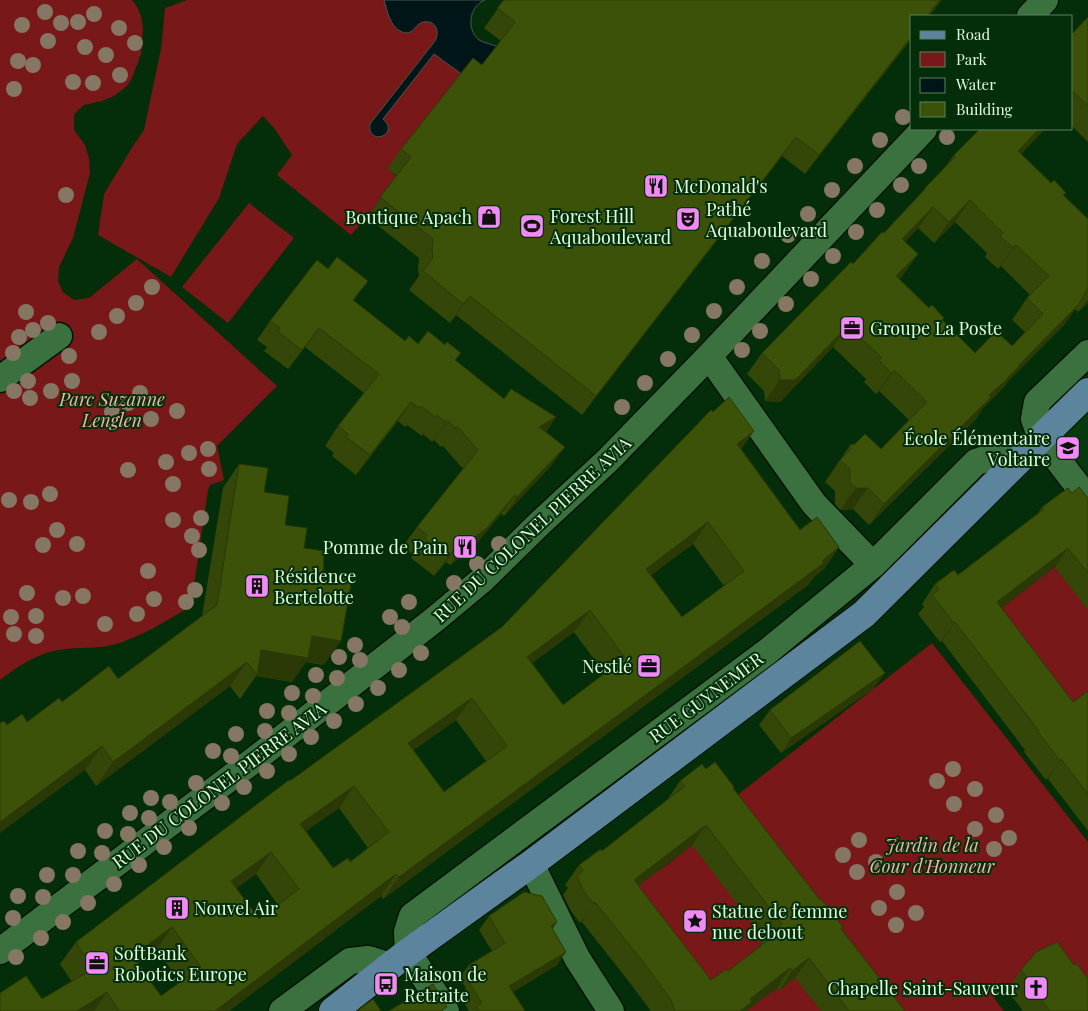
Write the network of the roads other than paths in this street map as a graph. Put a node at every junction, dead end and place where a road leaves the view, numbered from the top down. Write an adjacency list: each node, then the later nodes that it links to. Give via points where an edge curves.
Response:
1 (1045, 0): 2 (street)
2 (1031, 15)
3 (923, 130): 6 (street, RUE DU COLONEL PIERRE AVIA)
4 (59, 336): 7 (street)
5 (1088, 353): 9 (street, via 1037,402 1034,419)
6 (709, 356): 12 (street, via 814,504); 16 (street, RUE DU COLONEL PIERRE AVIA, via 608,460 482,580 254,760)
7 (0, 379)
8 (1088, 392): 9 (main road, RUE GUYNEMER)
9 (1041, 438): 10 (main road, RUE GUYNEMER); 11 (street)
10 (1019, 459): 12 (street, RUE GUYNEMER, via 995,456 976,462); 14 (main road, RUE GUYNEMER, via 864,614)
11 (1088, 499)
12 (873, 565): 13 (street, RUE GUYNEMER, via 768,651)
13 (657, 734): 14 (street); 17 (street, RUE GUYNEMER, via 412,916)
14 (676, 755): 15 (main road, RUE GUYNEMER)
15 (531, 864): 17 (main road, RUE GUYNEMER); 21 (street, via 577,958)
16 (0, 951)
17 (399, 959): 18 (street, via 350,961); 19 (main road, RUE GUYNEMER); 20 (street)
18 (282, 1011)
19 (333, 1011)
20 (446, 1011)
21 (611, 1011)

